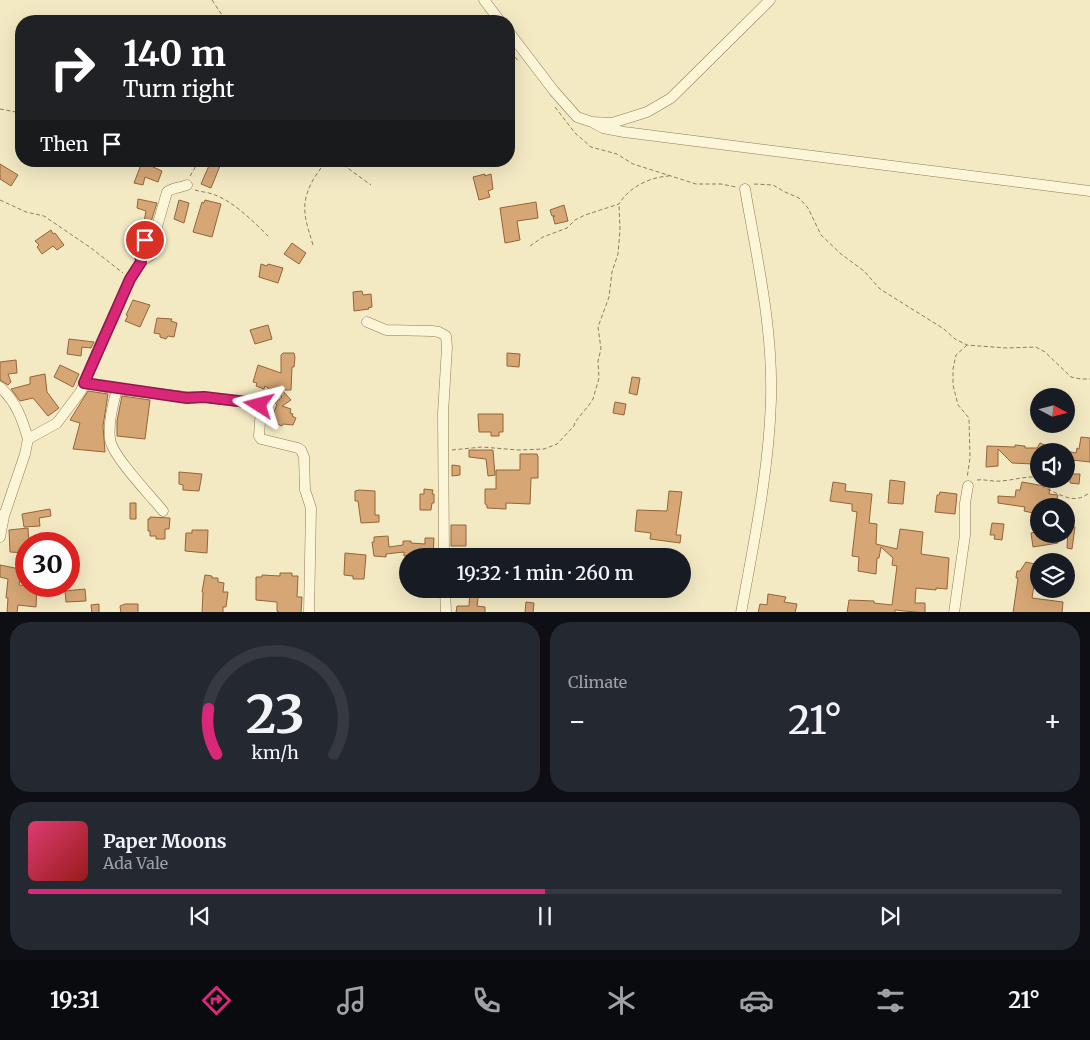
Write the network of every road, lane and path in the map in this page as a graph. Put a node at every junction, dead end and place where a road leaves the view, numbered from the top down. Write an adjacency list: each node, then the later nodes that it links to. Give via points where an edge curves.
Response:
1 (212, 0): 4 (path)
2 (484, 0): 5 (street)
3 (770, 0): 10 (street, via 671,98 647,112 612,122)
4 (222, 15)
5 (495, 15)
6 (515, 40): 10 (street, via 576,117)
7 (554, 106): 14 (path, via 591,147)
8 (0, 109): 9 (path)
9 (15, 112)
10 (592, 122): 18 (street, via 624,132)
11 (195, 167): 15 (path)
12 (320, 167): 22 (path, via 308,188 304,204)
13 (346, 167): 16 (path)
14 (670, 176): 17 (path, via 696,184); 20 (path, via 657,177 642,184)
15 (187, 185): 21 (path, via 228,202); 24 (street, via 167,192 154,238 147,238 141,246 141,262)
16 (371, 185)
17 (745, 188): 26 (path, via 752,184 773,185 799,198 808,208 821,235 864,271 871,281); 44 (street, via 770,343 771,398 766,461)
18 (1090, 191)
19 (0, 200): 24 (path, via 44,216)
20 (619, 204): 23 (path, via 585,215 568,228 543,237); 32 (path, via 618,254 609,297 598,327 601,349 599,378 589,405 557,444 544,449 482,447)
21 (269, 237)
22 (313, 245)
23 (530, 246)
24 (130, 279): 28 (street)
25 (367, 322): 32 (street, via 386,330 432,331 446,336)
26 (968, 345): 27 (path, via 1036,347 1071,377); 34 (path, via 956,355 953,369 958,405 969,418)
27 (1090, 379)
28 (84, 383): 30 (street); 31 (street, via 82,391 57,422)
29 (0, 387): 31 (street, via 17,408)
30 (117, 389): 37 (street, via 110,440 115,452); 42 (street, via 256,403 261,408 261,439 301,450 305,493 311,508)
31 (28, 439): 38 (street)
32 (444, 451): 40 (street)
33 (1030, 477): 34 (path, via 999,482 975,480)
34 (968, 486): 45 (street)
35 (1046, 488): 36 (path, via 1066,498 1078,499)
36 (1090, 493)
37 (163, 510)
38 (2, 515): 39 (street)
39 (0, 537)
40 (444, 548)
41 (445, 598): 43 (street)
42 (309, 612)
43 (446, 612)
44 (742, 612)
45 (954, 612)

